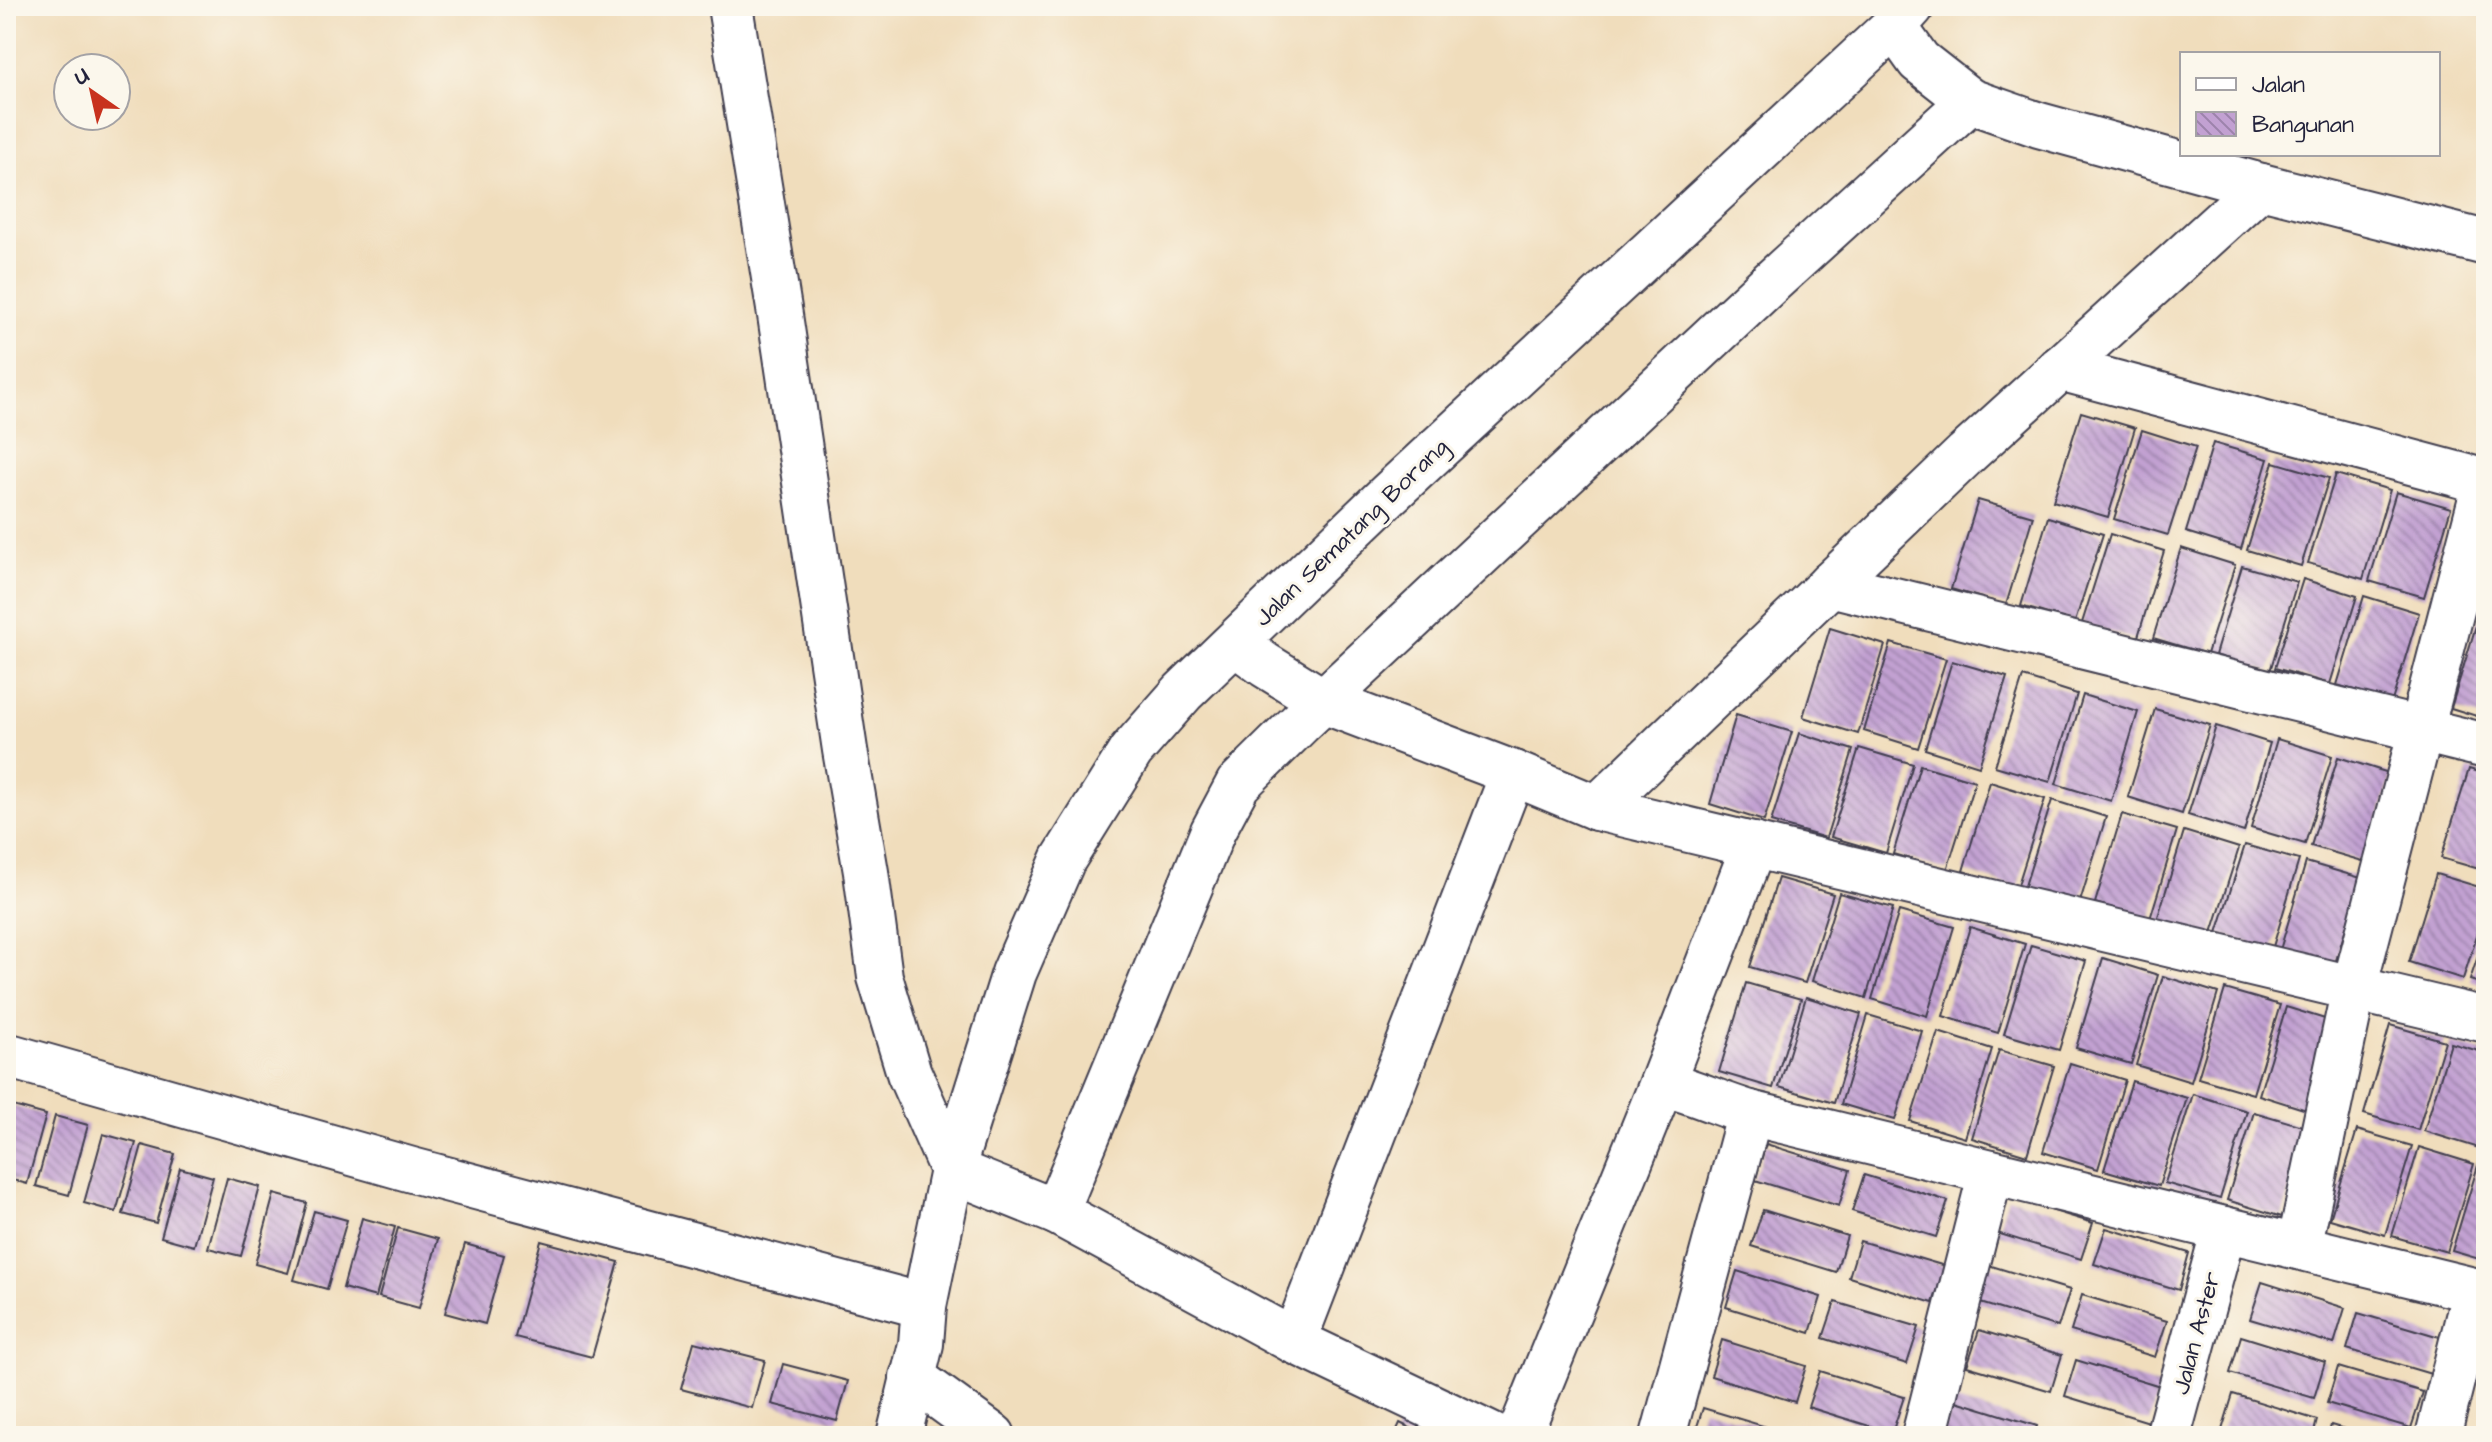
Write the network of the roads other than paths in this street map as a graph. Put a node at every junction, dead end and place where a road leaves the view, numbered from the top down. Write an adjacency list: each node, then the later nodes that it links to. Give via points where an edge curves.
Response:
1 (730, 6): 21 (street, via 880,977 909,1073)
2 (1903, 16): 3 (street, via 1919,61); 9 (street, Jalan Sematang Borang)
3 (1970, 101): 4 (street); 10 (street)
4 (2261, 186): 5 (street); 6 (street)
5 (2486, 243)
6 (2060, 368): 7 (street); 8 (street)
7 (2486, 481): 11 (street)
8 (1830, 584): 11 (street); 14 (street)
9 (1235, 643): 10 (street); 21 (street, Jalan Sematang Borang, via 1131,751 1063,860 1014,973)
10 (1323, 701): 13 (street); 23 (street, via 1238,784 1213,831)
11 (2422, 730): 12 (street); 16 (street)
12 (2486, 746)
13 (1513, 773): 14 (street); 28 (street)
14 (1597, 808): 15 (street)
15 (1754, 845): 16 (street); 19 (street)
16 (2354, 988): 17 (street); 25 (street)
17 (2486, 1020)
18 (6, 1055): 27 (street)
19 (1662, 1083): 20 (street); 33 (street)
20 (1750, 1113): 22 (street); 34 (street)
21 (952, 1170): 23 (street); 27 (street, Jalan Sematang Borang)
22 (1991, 1172): 24 (street); 35 (street)
23 (1056, 1212): 28 (street)
24 (2224, 1229): 25 (street); 36 (street, Jalan Aster)
25 (2299, 1247): 26 (street)
26 (2480, 1291): 37 (street)
27 (924, 1306): 29 (street, Jalan Sematang Borang)
28 (1294, 1341): 32 (street)
29 (912, 1377): 30 (street, Jalan Sematang Borang); 31 (street)
30 (899, 1436)
31 (993, 1436)
32 (1493, 1436)
33 (1519, 1436)
34 (1663, 1436)
35 (1924, 1436)
36 (2168, 1436)
37 (2438, 1436)

